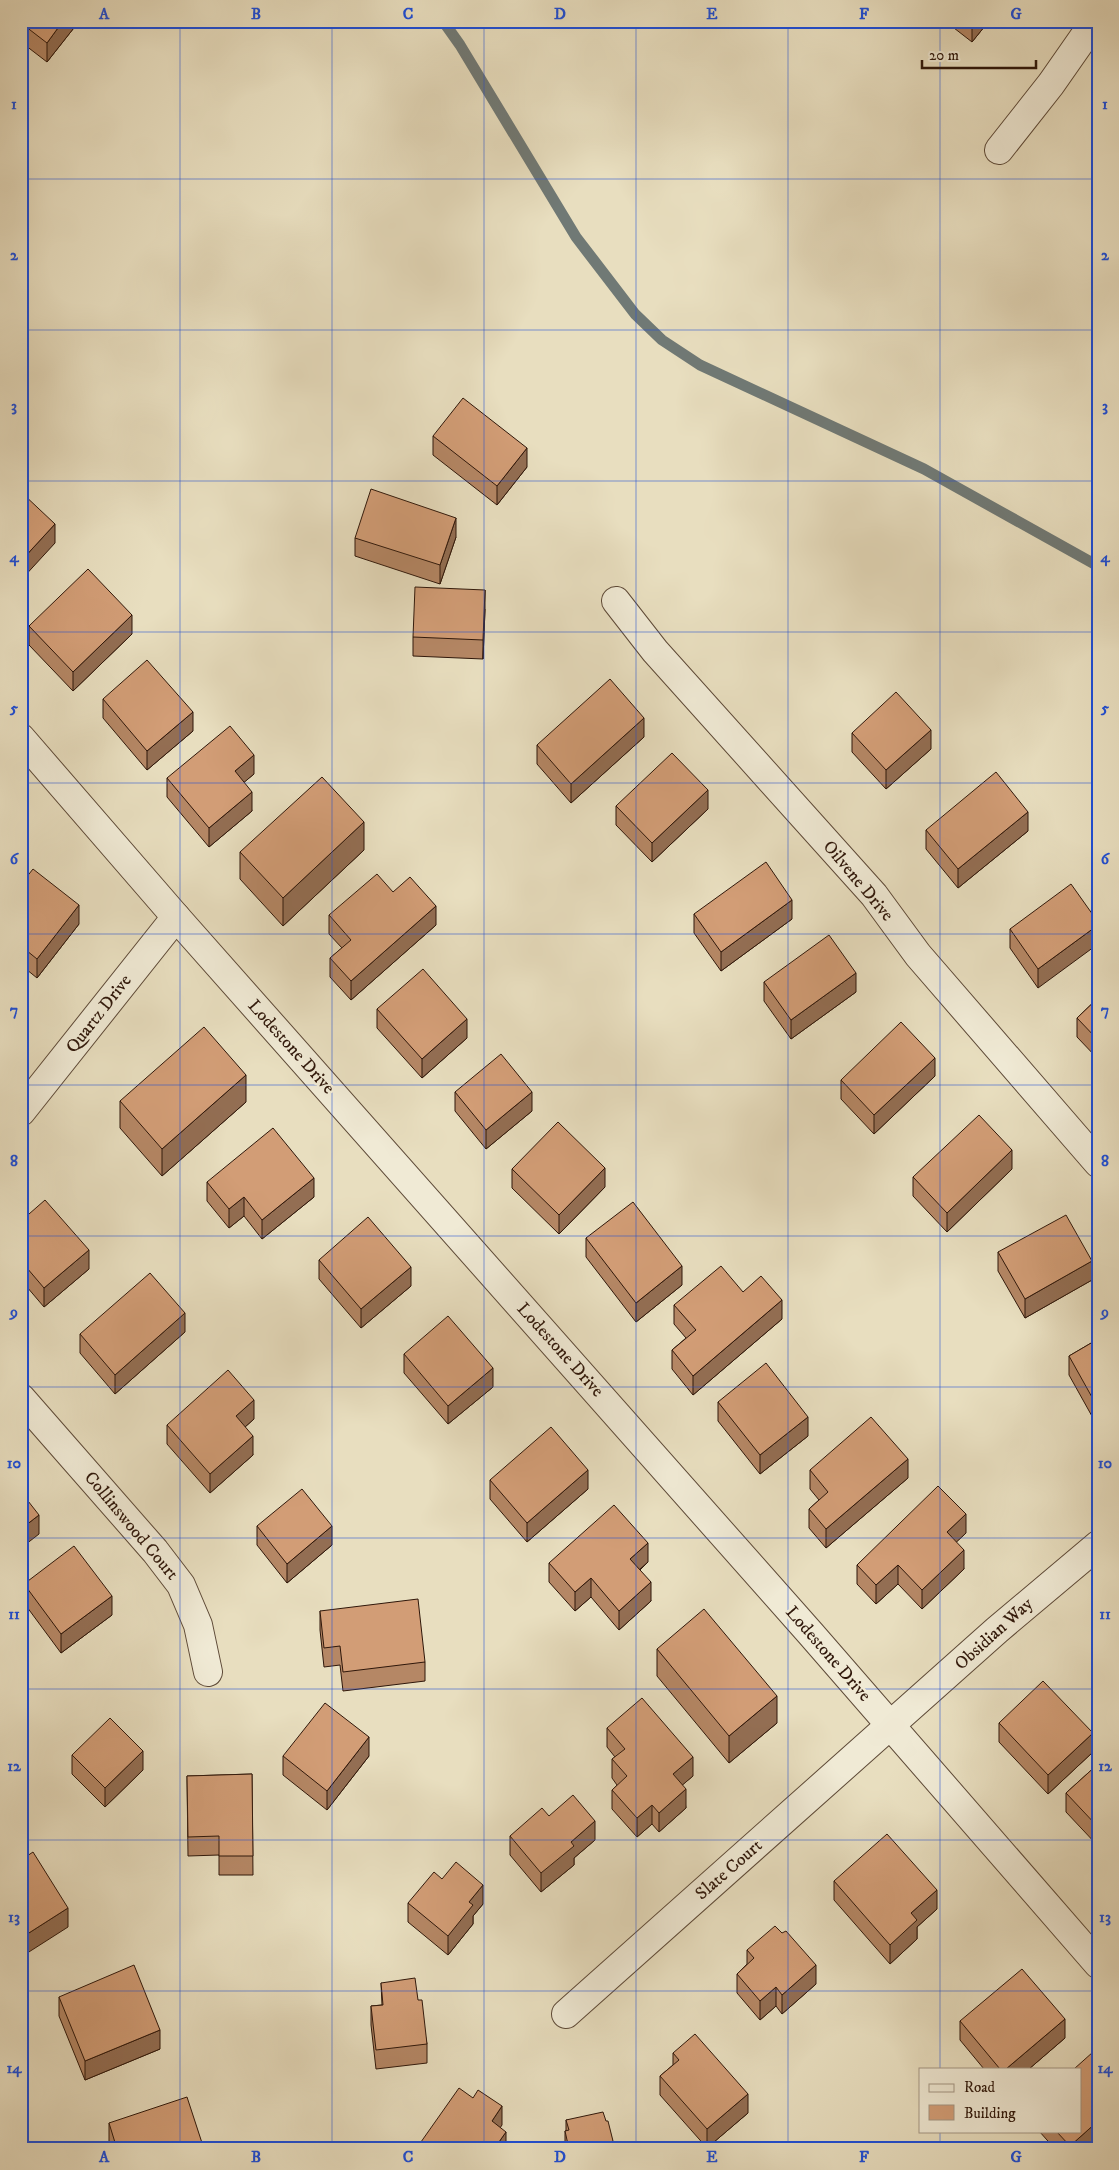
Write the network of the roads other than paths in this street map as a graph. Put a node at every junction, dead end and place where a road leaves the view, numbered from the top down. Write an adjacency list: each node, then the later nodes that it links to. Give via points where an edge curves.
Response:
1 (1094, 21): 2 (street, via 1051,84)
2 (998, 150)
3 (616, 601): 7 (street, Oilvene Drive, via 654,651 874,895 918,955)
4 (21, 738): 5 (street, Lodestone Drive)
5 (176, 917): 6 (street, Quartz Drive); 11 (street, Lodestone Drive)
6 (21, 1112)
7 (1098, 1163)
8 (21, 1398): 10 (street, Collinswood Court, via 181,1585 198,1625)
9 (1098, 1545): 11 (street, Obsidian Way, via 997,1630)
10 (208, 1672)
11 (892, 1726): 12 (street, Lodestone Drive); 13 (street, Slate Court)
12 (1098, 1964)
13 (566, 2014)

